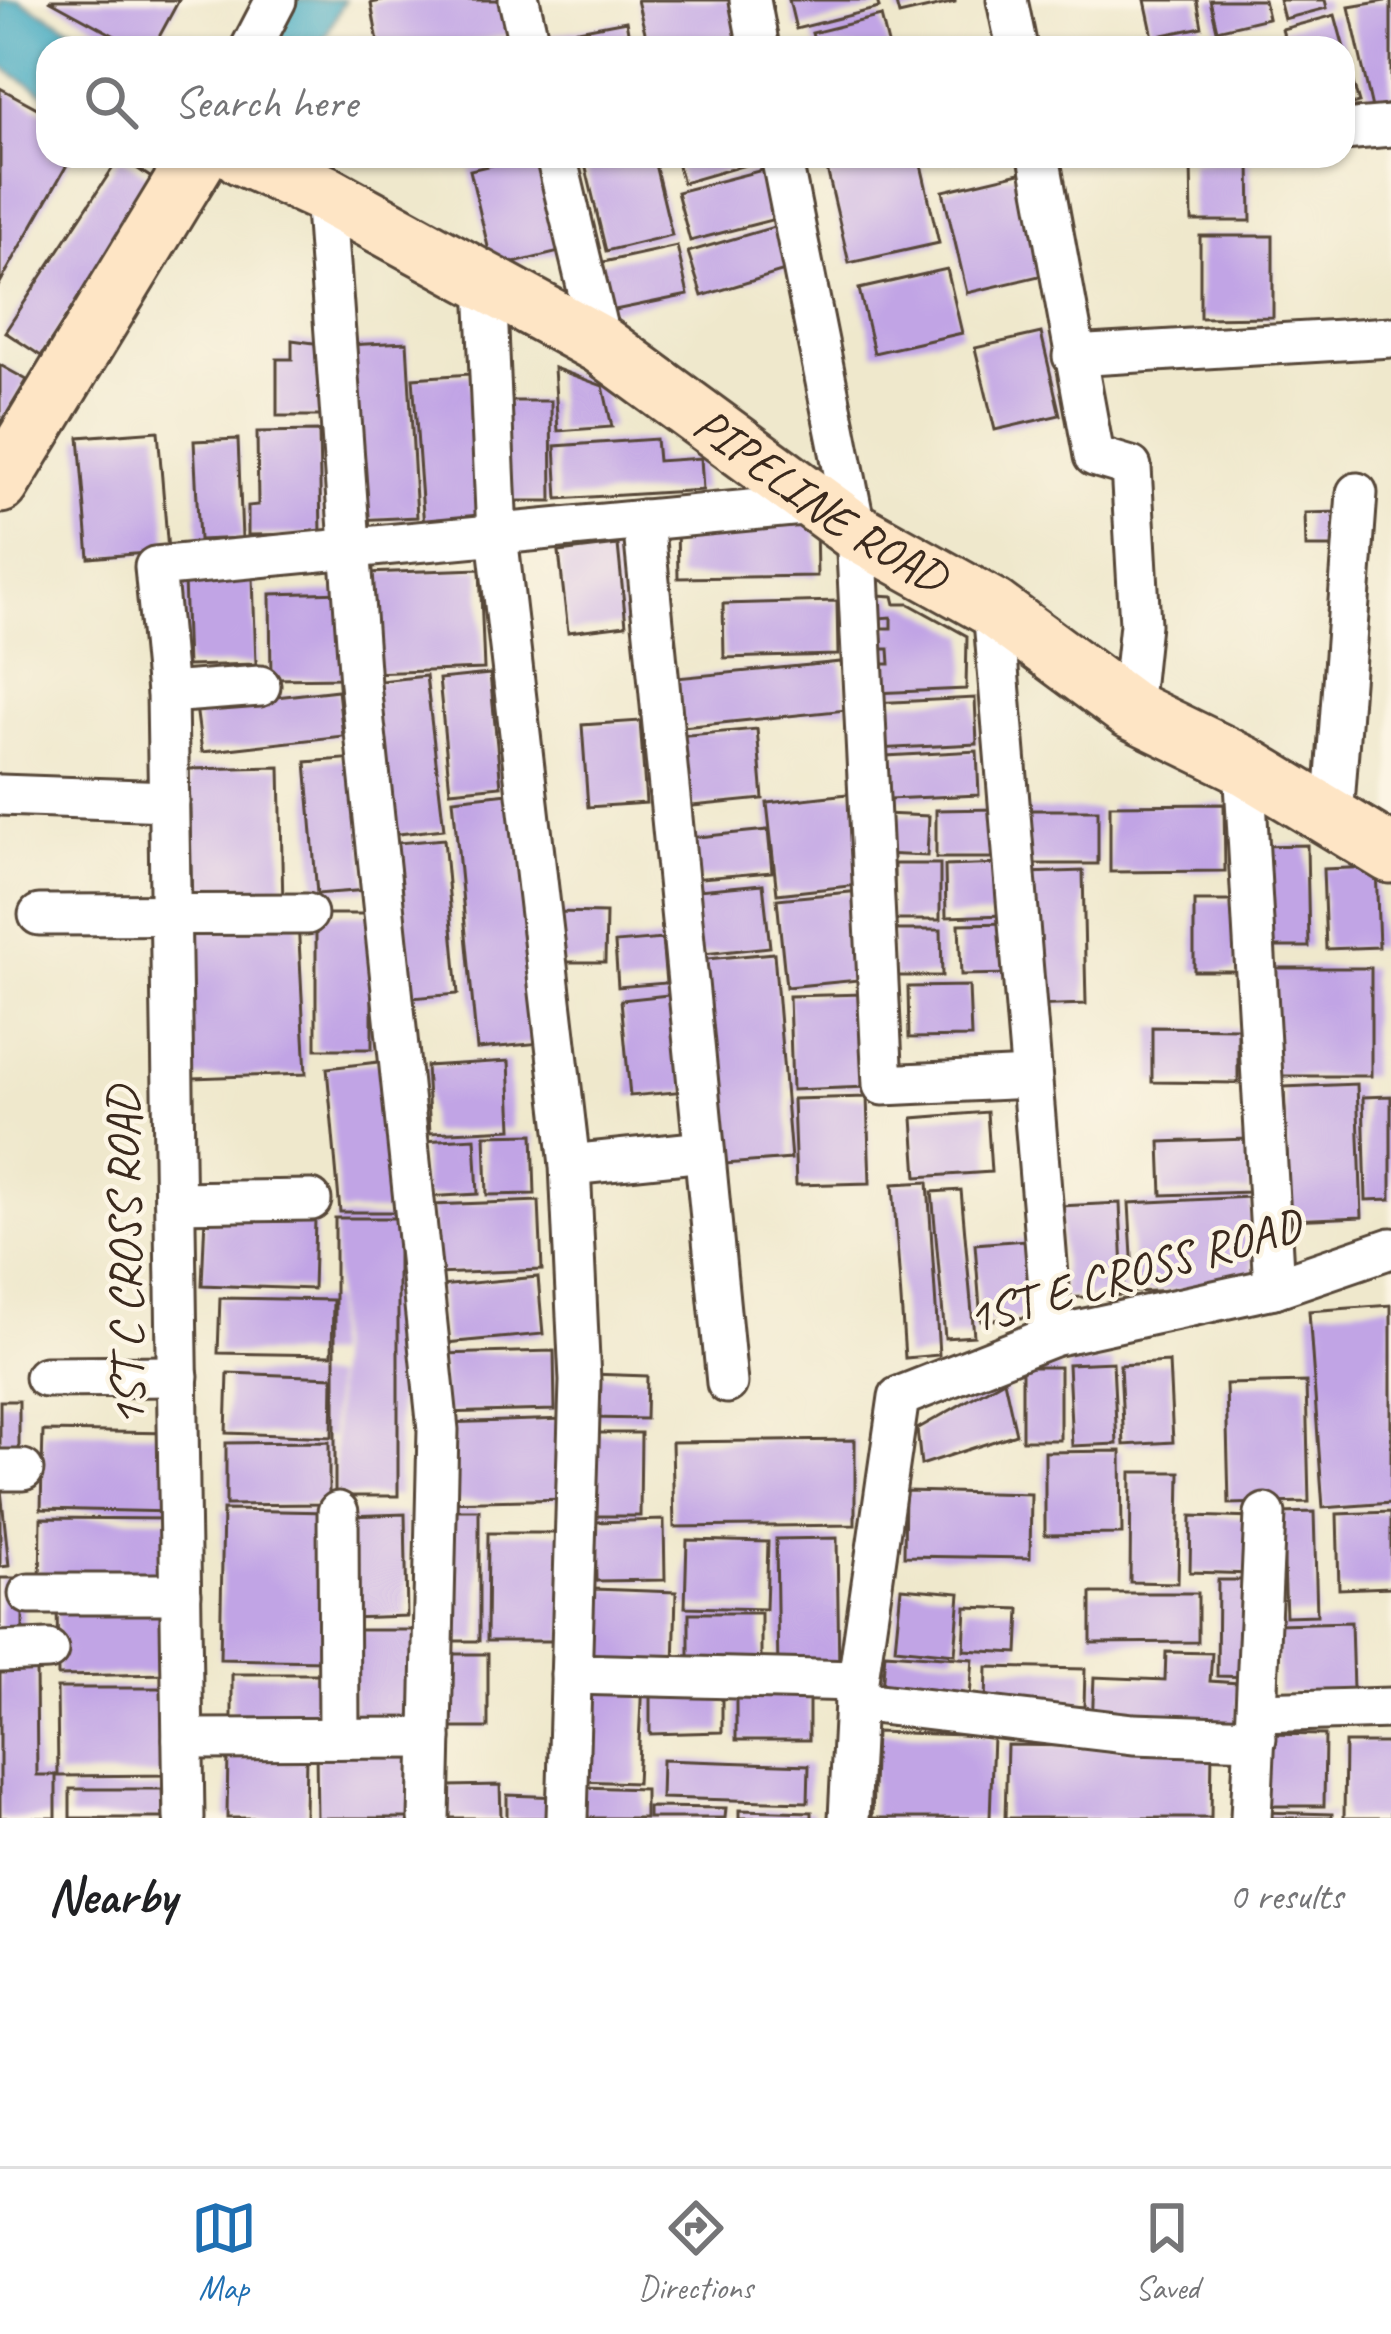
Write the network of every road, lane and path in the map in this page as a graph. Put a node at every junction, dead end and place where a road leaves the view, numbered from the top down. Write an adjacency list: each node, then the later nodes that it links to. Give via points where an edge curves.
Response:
1 (276, 0): 5 (street)
2 (519, 0): 6 (street)
3 (750, 0): 7 (street)
4 (1007, 0): 8 (street)
5 (258, 36)
6 (527, 36)
7 (757, 36)
8 (1014, 36)
9 (1391, 126): 10 (street)
10 (1355, 129)
11 (192, 168): 21 (street)
12 (269, 168): 16 (street, PIPELINE ROAD)
13 (559, 168): 19 (street)
14 (783, 168): 23 (street)
15 (1042, 168): 20 (street)
16 (326, 194): 17 (street, PIPELINE ROAD); 26 (street)
17 (486, 284): 19 (street, PIPELINE ROAD); 25 (street)
18 (1391, 337): 20 (street)
19 (601, 345): 23 (street, PIPELINE ROAD)
20 (1073, 356): 30 (street, via 1094,456 1131,467 1140,624)
21 (0, 484)
22 (1358, 493): 34 (street)
23 (834, 518): 24 (street); 27 (street, PIPELINE ROAD); 39 (street, via 884,1085)
24 (643, 520): 25 (street); 40 (street)
25 (496, 535): 26 (street); 41 (street)
26 (353, 548): 29 (street, 1ST C CROSS ROAD, via 155,567); 61 (street, via 360,684 438,1430)
27 (993, 608): 30 (street, PIPELINE ROAD); 39 (street)
28 (260, 686): 29 (street)
29 (167, 693): 33 (street, 1ST C CROSS ROAD)
30 (1131, 710): 31 (street, PIPELINE ROAD)
31 (1244, 765): 34 (street, PIPELINE ROAD); 45 (street)
32 (0, 795): 33 (street)
33 (169, 801): 37 (street, 1ST C CROSS ROAD)
34 (1334, 818): 35 (street, PIPELINE ROAD)
35 (1391, 854)
36 (307, 914): 37 (street)
37 (170, 915): 38 (street); 43 (street, 1ST C CROSS ROAD)
38 (39, 916)
39 (1031, 1078): 46 (street)
40 (704, 1151): 41 (street); 49 (street)
41 (571, 1165): 56 (street, via 580,1381)
42 (311, 1200): 43 (street)
43 (175, 1202): 47 (street, 1ST C CROSS ROAD)
44 (1391, 1248): 45 (street, 1ST E CROSS ROAD)
45 (1274, 1288): 46 (street, 1ST E CROSS ROAD)
46 (1053, 1336): 57 (street, 1ST E CROSS ROAD, via 899,1397)
47 (178, 1376): 48 (street); 53 (street, 1ST C CROSS ROAD)
48 (45, 1377)
49 (727, 1383)
50 (338, 1512): 60 (street)
51 (1265, 1514): 59 (street)
52 (29, 1594): 53 (street)
53 (181, 1594): 62 (street, 1ST C CROSS ROAD)
54 (48, 1650): 55 (street)
55 (0, 1652)
56 (571, 1674): 57 (street); 65 (street)
57 (856, 1691): 59 (street, via 1133,1734); 66 (street, 1ST E CROSS ROAD)
58 (1391, 1708): 59 (street)
59 (1257, 1725): 67 (street)
60 (340, 1738): 61 (street); 62 (street)
61 (431, 1738): 64 (street)
62 (183, 1739): 63 (street, 1ST C CROSS ROAD)
63 (184, 1818)
64 (429, 1818)
65 (567, 1818)
66 (849, 1818)
67 (1251, 1818)

